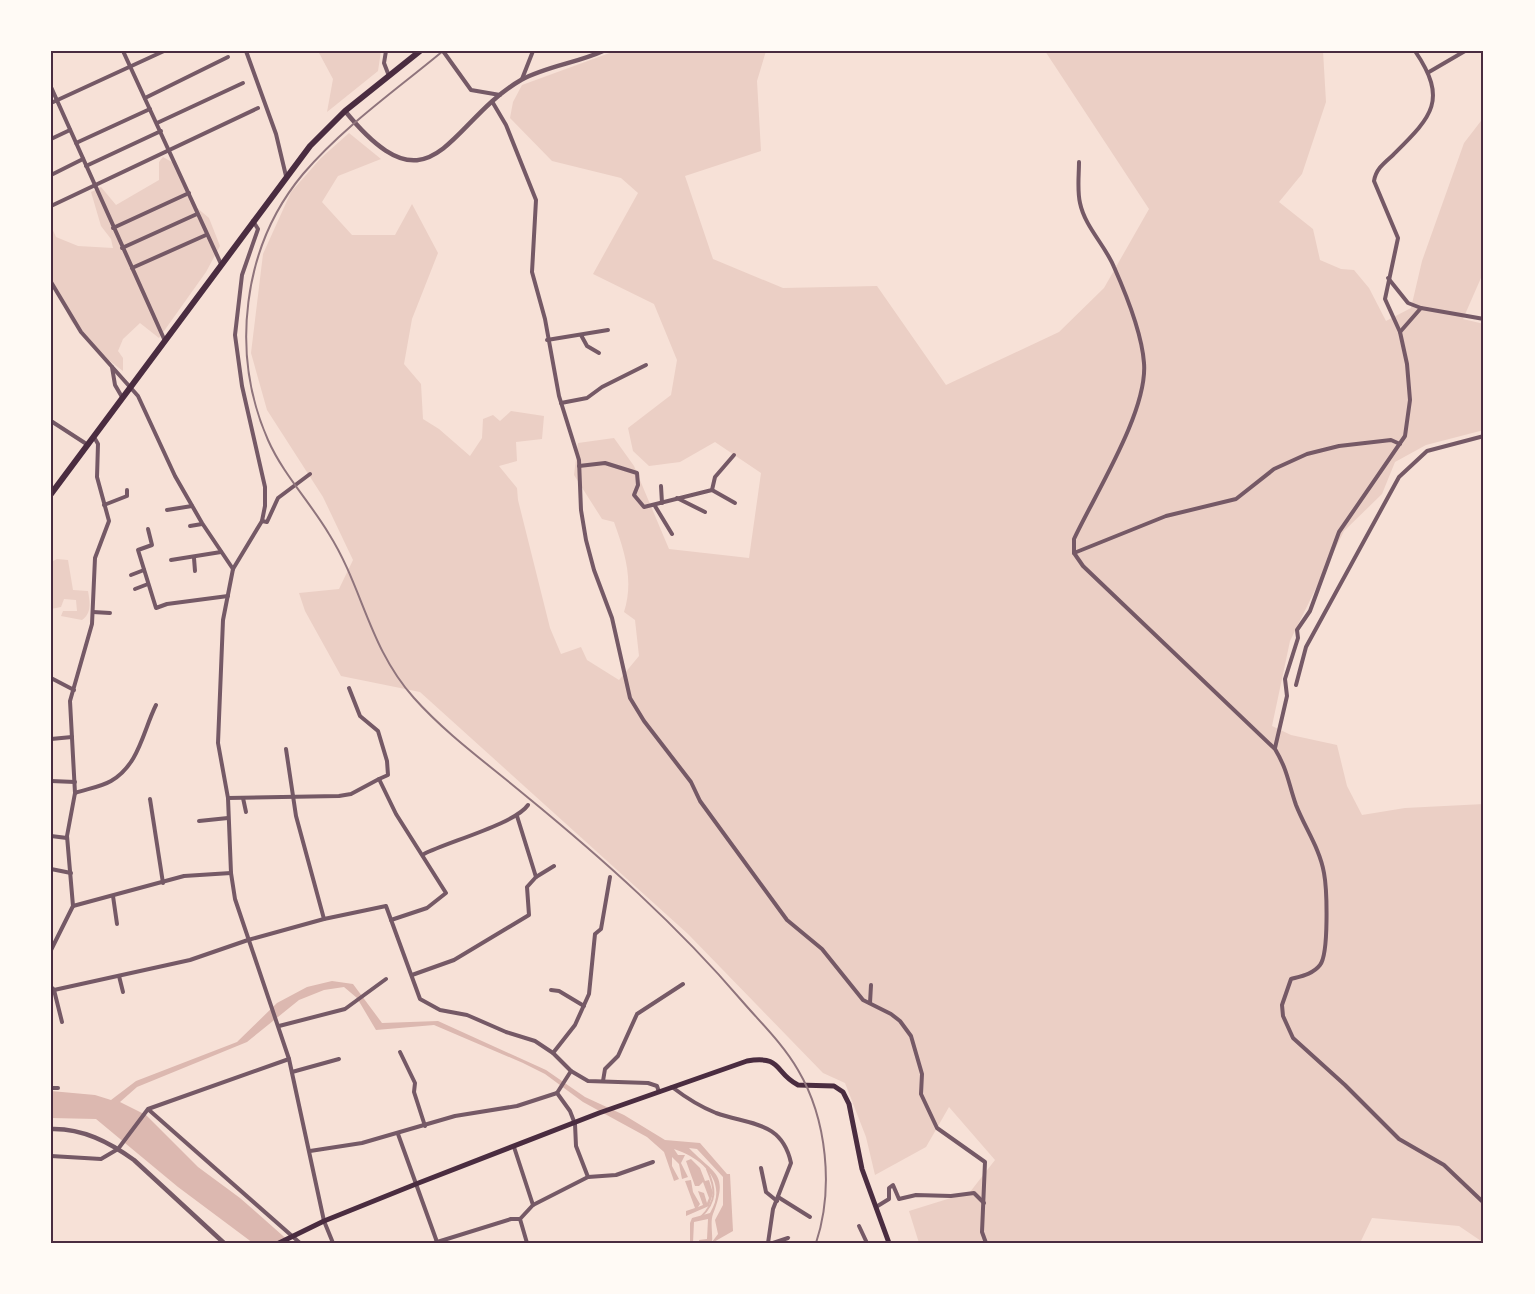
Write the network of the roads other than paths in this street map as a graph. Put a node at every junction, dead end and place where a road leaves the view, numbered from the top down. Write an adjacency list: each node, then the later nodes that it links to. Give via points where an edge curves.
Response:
1 (123, 51): 12 (street)
2 (164, 51): 12 (street)
3 (246, 51): 36 (street, via 276,134)
4 (386, 51): 14 (street, via 384,63)
5 (420, 51): 14 (main road)
6 (443, 51): 18 (street, via 471,90)
7 (533, 51): 15 (street)
8 (603, 51): 15 (street)
9 (1415, 51): 13 (street)
10 (1465, 51): 13 (street)
11 (228, 57): 19 (street)
12 (130, 67): 19 (street); 20 (street)
13 (1429, 72): 47 (street, via 1434,98 1421,126 1376,174 1377,191 1398,238)
14 (389, 76): 25 (main road)
15 (522, 80): 18 (street)
16 (243, 82): 26 (street)
17 (51, 87): 20 (street)
18 (500, 95): 22 (street)
19 (145, 98): 24 (street)
20 (57, 100): 21 (street); 27 (street)
21 (51, 103)
22 (493, 103): 25 (street, via 435,155 413,159 390,156); 54 (street, via 536,200 532,272)
23 (258, 108): 31 (street)
24 (150, 109): 26 (street); 30 (street)
25 (345, 111): 36 (main road)
26 (157, 123): 28 (street)
27 (70, 130): 29 (street); 30 (street)
28 (161, 131): 31 (street); 34 (street)
29 (51, 139)
30 (76, 143): 32 (street)
31 (170, 149): 37 (street); 38 (street)
32 (83, 159): 34 (street); 35 (street)
33 (1079, 162): 87 (street, via 1080,202 1087,222 1114,266 1144,364 1130,426 1074,539)
34 (86, 166): 37 (street)
35 (51, 175)
36 (286, 176): 41 (main road)
37 (94, 185): 39 (street); 42 (street)
38 (189, 193): 40 (street); 42 (street)
39 (51, 206)
40 (197, 214): 43 (street); 44 (street)
41 (252, 221): 45 (main road); 81 (street, via 258,229 243,275 235,335 265,487)
42 (113, 228): 44 (street)
43 (206, 235): 45 (street); 46 (street)
44 (122, 248): 46 (street)
45 (220, 264): 55 (main road)
46 (132, 268): 55 (street)
47 (1388, 277): 49 (street, via 1408,303); 52 (street, via 1385,299)
48 (51, 282): 57 (street, via 81,332)
49 (1422, 308): 50 (street); 52 (street)
50 (1484, 320)
51 (608, 330): 53 (street)
52 (1400, 332): 64 (street, via 1410,400 1406,436)
53 (581, 335): 54 (street); 56 (street, via 587,346)
54 (547, 340): 60 (street)
55 (165, 341): 59 (main road)
56 (599, 353)
57 (112, 364): 59 (street); 77 (street, via 138,396)
58 (646, 365): 60 (street, via 587,398)
59 (123, 397): 63 (main road)
60 (561, 403): 67 (street)
61 (51, 420): 65 (street)
62 (1484, 436): 100 (street, via 1427,451 1399,477 1306,647)
63 (94, 437): 65 (main road); 76 (street)
64 (1400, 444): 87 (street, via 1391,440 1307,454 1274,469 1236,499 1166,516); 107 (street, via 1339,532 1310,611 1297,630)
65 (88, 445): 70 (main road)
66 (734, 454): 72 (street, via 716,477)
67 (579, 466): 78 (street, via 605,463 637,473 634,495 644,507); 146 (street, via 580,510 586,540 612,618 633,703 787,920 822,949 863,1000)
68 (310, 474): 81 (street, via 278,498 267,522)
69 (661, 486): 74 (street)
70 (52, 490)
71 (127, 490): 76 (street, via 126,496)
72 (712, 490): 73 (street); 75 (street)
73 (677, 498): 74 (street); 80 (street)
74 (662, 503): 78 (street)
75 (735, 503)
76 (104, 505): 97 (street, via 109,521 95,558)
77 (192, 506): 79 (street); 82 (street)
78 (655, 506): 85 (street)
79 (167, 510)
80 (705, 512)
81 (262, 521): 90 (street)
82 (202, 524): 83 (street); 86 (street)
83 (190, 526)
84 (148, 529): 91 (street, via 152,545 138,550)
85 (672, 534)
86 (221, 552): 88 (street); 90 (street)
87 (1074, 553): 107 (street, via 1083,566)
88 (194, 558): 89 (street); 92 (street)
89 (171, 560)
90 (233, 569): 96 (street)
91 (144, 570): 93 (street); 94 (street)
92 (195, 571)
93 (131, 575)
94 (148, 584): 95 (street); 96 (street, via 156,608)
95 (135, 589)
96 (228, 596): 113 (street, via 223,620 218,743)
97 (93, 612): 98 (street); 102 (street)
98 (110, 613)
99 (51, 678): 102 (street)
100 (1296, 685)
101 (349, 688): 108 (street, via 360,716 378,731 388,775)
102 (74, 690): 104 (street, via 70,701)
103 (156, 705): 111 (street, via 141,745 126,766 112,781)
104 (72, 737): 105 (street); 110 (street)
105 (51, 739)
106 (286, 749): 112 (street)
107 (1275, 749): 176 (street, via 1288,771 1296,804 1317,848 1324,874 1327,933 1323,961 1308,975 1291,979 1281,1005 1293,1038 1399,1139 1444,1165)
108 (379, 779): 112 (street, via 351,794); 123 (street)
109 (51, 781): 110 (street)
110 (75, 782): 111 (street)
111 (75, 793): 122 (street)
112 (294, 796): 114 (street); 133 (street)
113 (228, 798): 114 (street); 119 (street)
114 (243, 798): 117 (street)
115 (150, 799): 130 (street)
116 (528, 805): 118 (street)
117 (246, 812)
118 (517, 816): 123 (street); 128 (street)
119 (229, 818): 120 (street); 127 (street)
120 (199, 821)
121 (51, 836): 122 (street)
122 (67, 838): 126 (street)
123 (424, 854): 134 (street, via 446,893 428,908)
124 (554, 866): 128 (street)
125 (51, 869): 126 (street)
126 (71, 873): 132 (street)
127 (231, 873): 130 (street, via 184,876); 136 (street)
128 (536, 877): 138 (street, via 527,887 529,915 454,960)
129 (610, 877): 147 (street, via 601,929 595,934 591,987)
130 (163, 883): 131 (street)
131 (113, 896): 132 (street); 135 (street)
132 (73, 906): 137 (street)
133 (324, 919): 134 (street, via 386,906); 136 (street)
134 (391, 920): 138 (street)
135 (117, 924)
136 (248, 940): 139 (street, via 198,958); 149 (street)
137 (51, 950)
138 (412, 975): 151 (street, via 420,999 428,1005 467,1015 535,1041)
139 (119, 976): 143 (street); 145 (street)
140 (386, 980): 149 (street, via 345,1009)
141 (683, 984): 156 (street, via 637,1014 618,1056 605,1069)
142 (872, 985): 146 (street)
143 (53, 989): 148 (street)
144 (551, 990): 147 (street)
145 (123, 992)
146 (870, 1003): 177 (street, via 891,1014 911,1036 922,1074 921,1094 937,1128 985,1162)
147 (584, 1006): 151 (street)
148 (62, 1022)
149 (279, 1026): 152 (street)
150 (400, 1052): 164 (street, via 415,1083 414,1092)
151 (554, 1053): 154 (street)
152 (289, 1059): 155 (street); 162 (street)
153 (339, 1059): 155 (street)
154 (572, 1071): 156 (street, via 588,1080); 161 (street)
155 (292, 1072): 169 (street)
156 (603, 1082): 160 (street, via 648,1083 657,1086)
157 (672, 1087): 160 (main road); 175 (street, via 713,1112 760,1126 782,1139 791,1163); 179 (main road, via 761,1059 778,1065 798,1085 834,1086 843,1092 849,1104 862,1169)
158 (51, 1088): 159 (street)
159 (58, 1088)
160 (658, 1092): 163 (main road)
161 (557, 1093): 163 (street); 164 (street)
162 (148, 1109): 167 (street); 184 (street)
163 (575, 1124): 168 (main road); 173 (street, via 576,1146)
164 (425, 1126): 166 (street)
165 (51, 1129): 167 (street, via 80,1131)
166 (398, 1134): 169 (street); 174 (street)
167 (119, 1146): 170 (street, via 101,1160); 187 (street)
168 (514, 1147): 174 (main road); 178 (street)
169 (310, 1151): 182 (street)
170 (51, 1156)
171 (653, 1162): 173 (street, via 616,1174)
172 (761, 1168): 175 (street, via 766,1192)
173 (588, 1177): 178 (street)
174 (416, 1184): 182 (main road); 191 (street)
175 (777, 1199): 180 (street); 193 (street)
176 (1484, 1203)
177 (984, 1204): 179 (street, via 975,1193 899,1199 893,1185 889,1188 889,1199); 196 (street, via 982,1232)
178 (533, 1205): 181 (street)
179 (876, 1207): 195 (main road)
180 (810, 1217)
181 (520, 1219): 186 (street); 192 (street)
182 (324, 1221): 184 (main road); 190 (street)
183 (859, 1226): 194 (street)
184 (291, 1237): 188 (main road); 189 (street)
185 (788, 1238): 193 (street)
186 (451, 1241): 191 (street)
187 (224, 1243)
188 (279, 1243)
189 (300, 1243)
190 (333, 1243)
191 (436, 1243)
192 (527, 1243)
193 (771, 1243)
194 (867, 1243)
195 (889, 1243)
196 (986, 1243)

